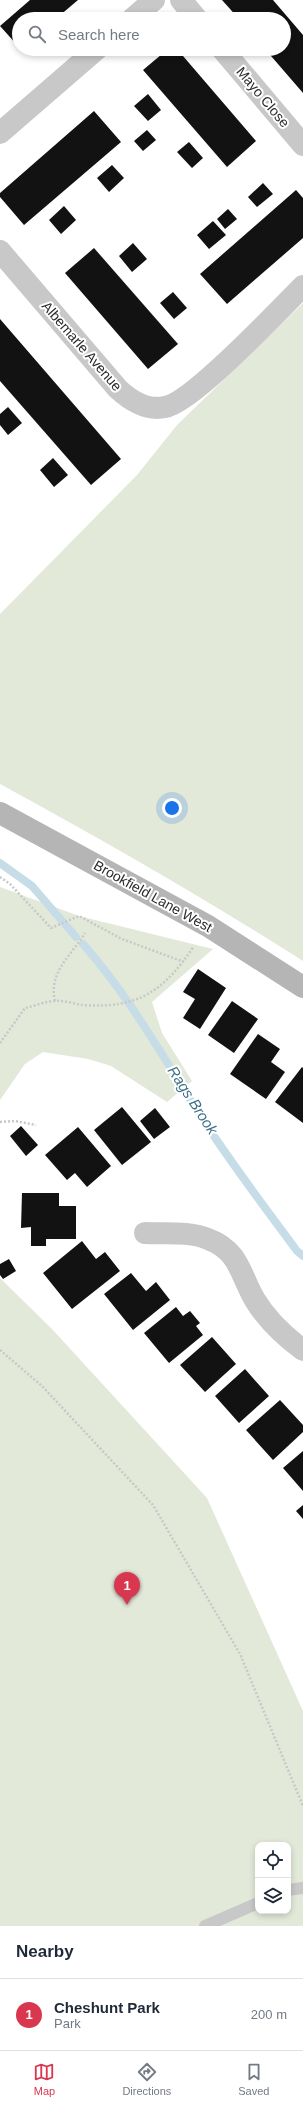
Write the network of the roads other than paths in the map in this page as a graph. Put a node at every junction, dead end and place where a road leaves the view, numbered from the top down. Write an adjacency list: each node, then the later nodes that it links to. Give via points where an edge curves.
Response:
1 (154, 0): 3 (street)
2 (181, 0): 4 (street)
3 (140, 12)
4 (191, 12)
5 (89, 56): 7 (street)
6 (228, 56): 8 (street, Mayo Close)
7 (0, 133)
8 (303, 145)
9 (0, 251): 10 (street, Albemarle Avenue, via 118,389 147,407 165,408 189,395)
10 (303, 286)
11 (0, 813): 12 (main road, Brookfield Lane West, via 208,926)
12 (303, 987)
13 (145, 1234): 14 (street, via 193,1235 208,1238 221,1245 232,1254 254,1299 269,1319)
14 (303, 1350)
15 (303, 1888): 16 (lane)
16 (291, 1890)
17 (255, 1904): 18 (lane)
18 (205, 1926)

